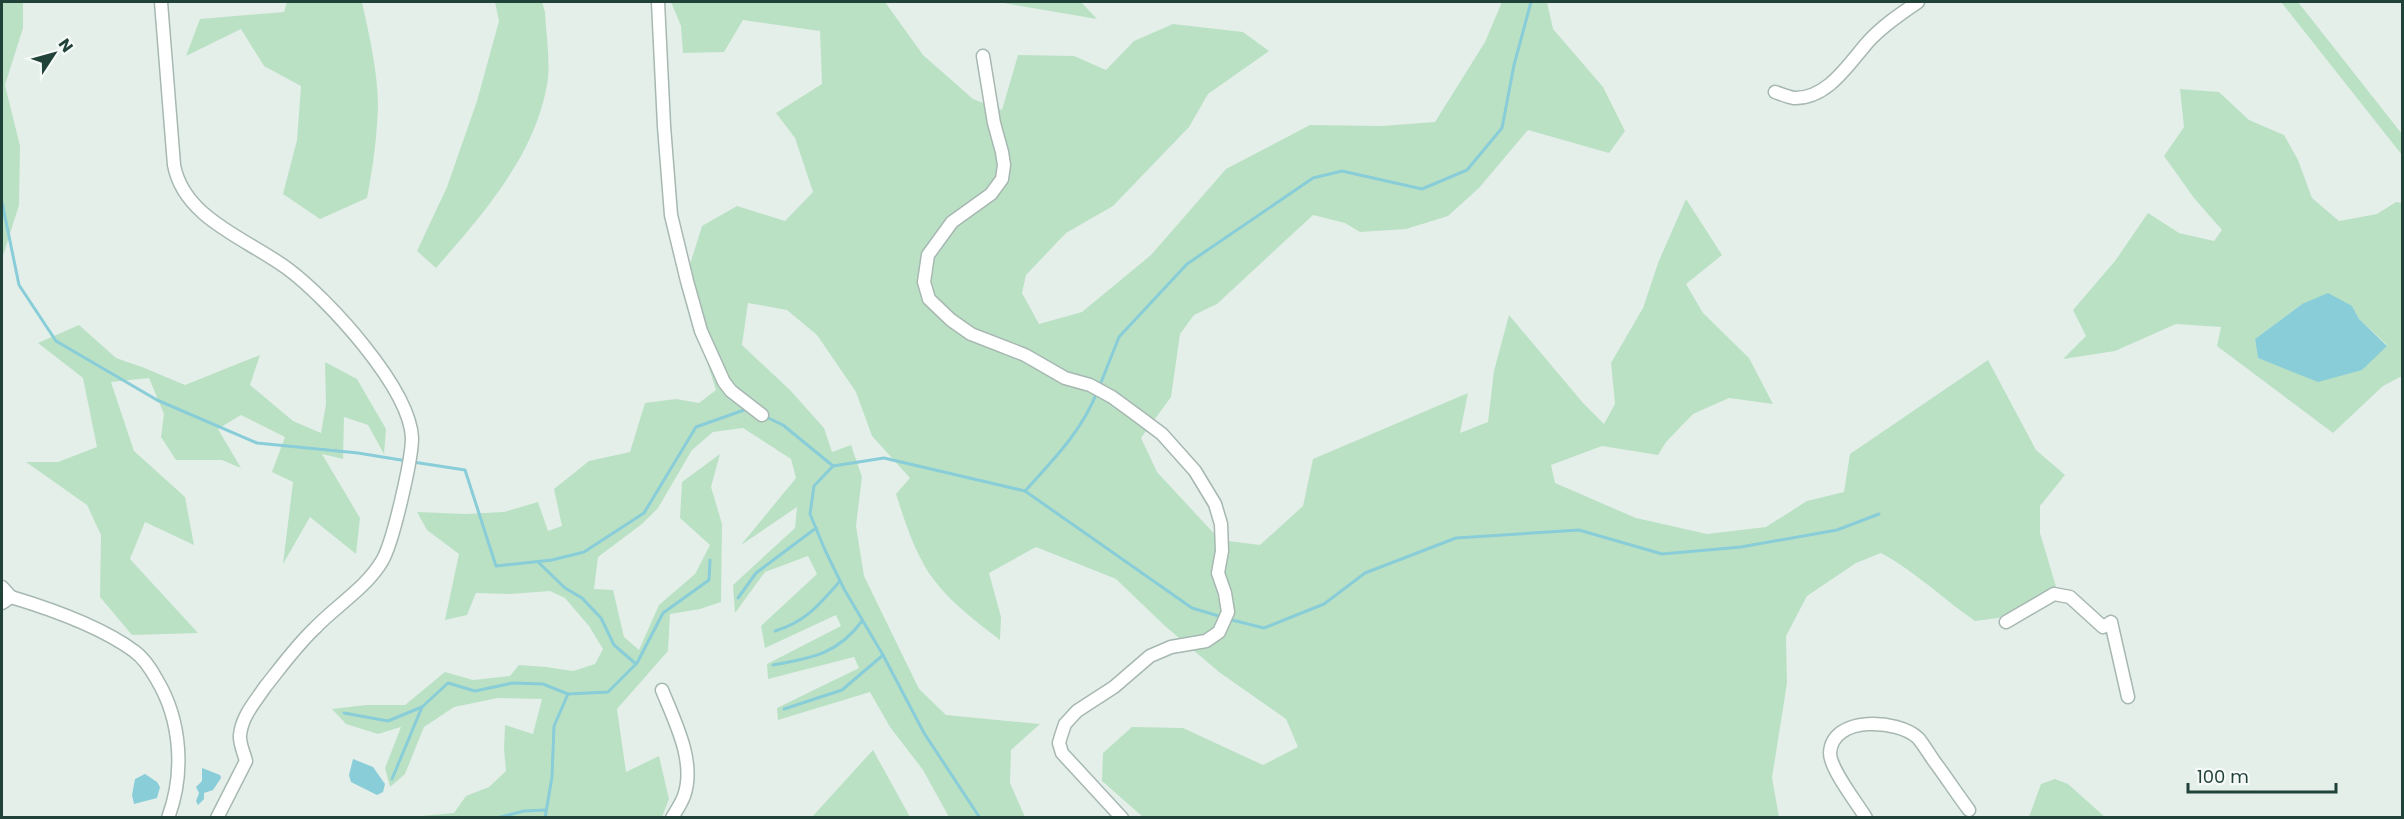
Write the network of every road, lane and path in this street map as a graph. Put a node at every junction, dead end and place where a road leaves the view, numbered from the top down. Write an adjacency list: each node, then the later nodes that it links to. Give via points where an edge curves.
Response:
1 (160, 2): 14 (street, via 174,165 183,192 209,218 305,282 361,344 400,396 412,436 391,540 383,560 296,648 250,708 240,736 246,761)
2 (658, 2): 6 (street, via 671,215 687,281 701,331 724,382)
3 (1918, 2): 5 (street, via 1894,17 1852,64 1811,95 1793,98)
4 (983, 56): 16 (street, via 1002,152 1002,179 991,194 952,222 928,255 924,282 929,298 971,334 1026,355 1065,378 1090,385 1161,434 1196,471 1215,504 1221,524 1218,573 1228,612 1219,632 1206,640 1150,656 1065,724 1059,743 1062,753)
5 (1776, 92)
6 (762, 415)
7 (2, 587): 8 (street)
8 (6, 600): 13 (street, via 43,607 110,637 135,651 150,668 177,728 178,773)
9 (2006, 622): 11 (street, via 2054,594 2070,597 2103,627 2111,622)
10 (662, 690): 15 (street, via 679,733 688,778 684,797)
11 (2128, 697)
12 (1969, 810): 17 (street, via 1917,738 1896,726 1862,724 1847,728 1835,739 1830,754 1840,779)
13 (168, 818)
14 (217, 818)
15 (672, 818)
16 (1122, 818)
17 (1866, 818)

